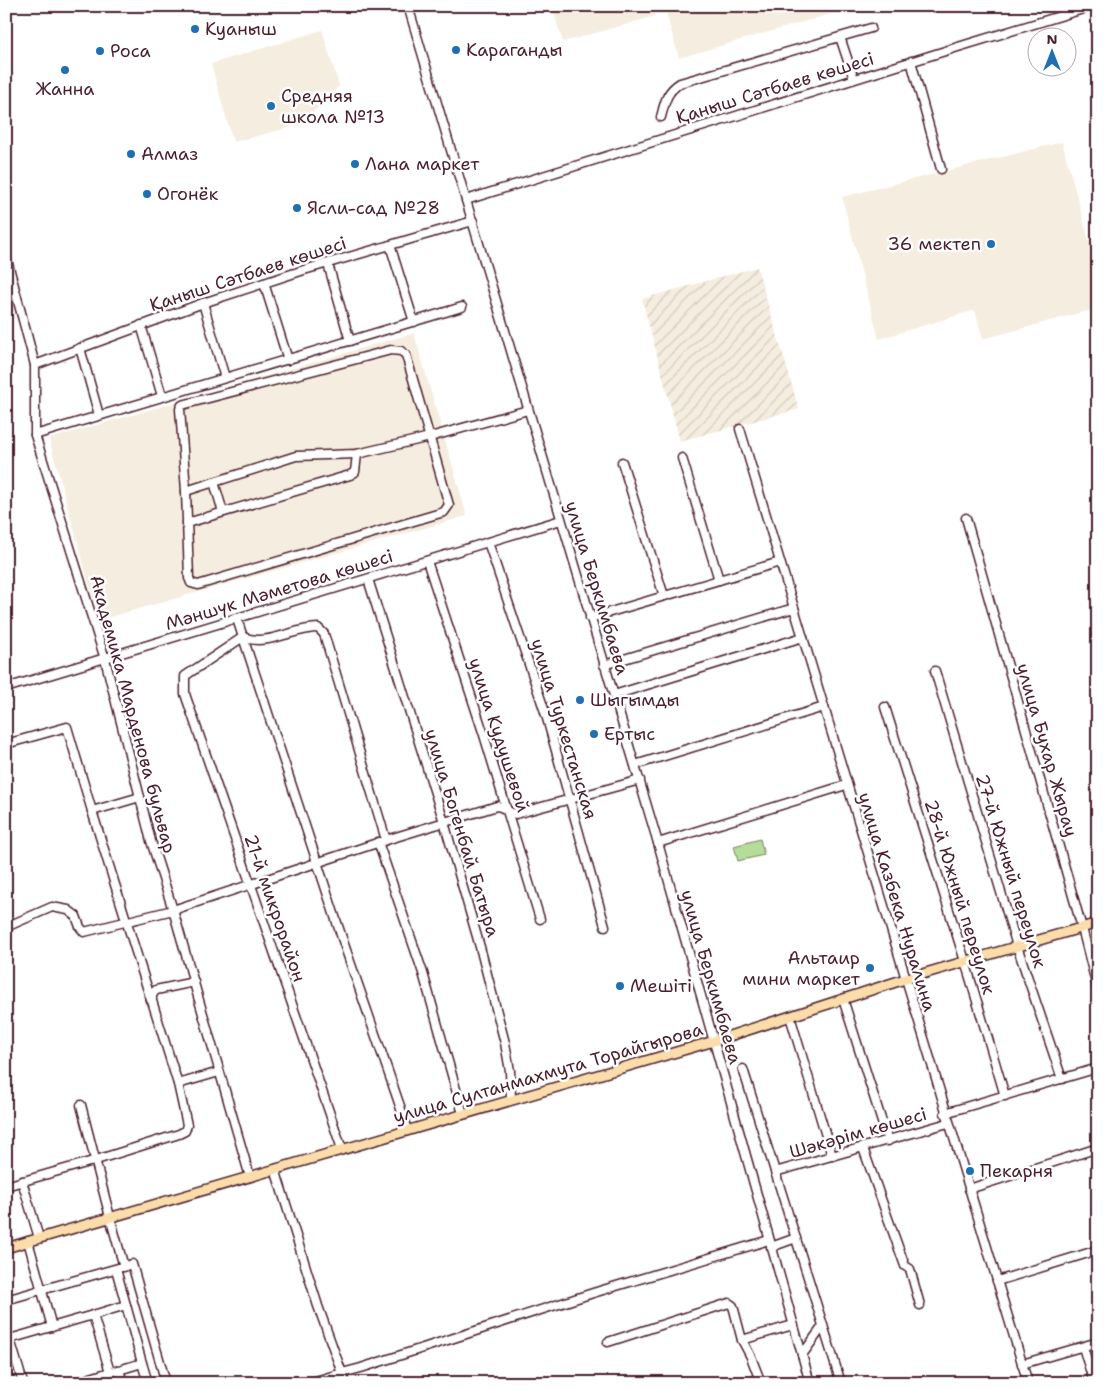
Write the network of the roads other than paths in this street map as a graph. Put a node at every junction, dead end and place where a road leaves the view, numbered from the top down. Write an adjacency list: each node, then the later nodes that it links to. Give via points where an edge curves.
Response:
1 (408, 6): 9 (street, улица Беркимбаева)
2 (1093, 6): 5 (street, Қаныш Сәтбаев көшесі)
3 (871, 28): 4 (street)
4 (840, 37): 6 (street); 7 (street, via 680,84 672,88)
5 (911, 62): 6 (street, Қаныш Сәтбаев көшесі); 8 (street)
6 (854, 79): 9 (street, Қаныш Сәтбаев көшесі)
7 (661, 117)
8 (941, 169)
9 (466, 200): 10 (street, улица Беркимбаева)
10 (472, 221): 11 (street, Қаныш Сәтбаев көшесі); 25 (street, улица Беркимбаева)
11 (390, 245): 13 (street, Қаныш Сәтбаев көшесі); 17 (street)
12 (6, 256): 22 (street, Академика Марденова бульвар)
13 (328, 264): 14 (street, Қаныш Сәтбаев көшесі); 19 (street)
14 (264, 283): 15 (street, Қаныш Сәтбаев көшесі); 21 (street)
15 (203, 303): 18 (street, Қаныш Сәтбаев көшесі); 23 (street)
16 (462, 307): 17 (street)
17 (414, 322): 19 (street)
18 (141, 325): 20 (street, Қаныш Сәтбаев көшесі); 24 (street)
19 (350, 341): 21 (street)
20 (80, 348): 22 (street, Қаныш Сәтбаев көшесі); 26 (street)
21 (288, 360): 23 (street)
22 (35, 365): 28 (street, Академика Марденова бульвар)
23 (225, 378): 24 (street)
24 (162, 396): 26 (street)
25 (528, 410): 29 (street); 37 (street, улица Беркимбаева)
26 (99, 415): 28 (street)
27 (740, 429): 41 (street, улица Казбека Нуралина)
28 (36, 435): 50 (street, Академика Марденова бульвар)
29 (430, 438): 30 (street); 34 (street, via 406,355 391,350 182,405); 38 (street, via 449,505 444,512 198,585 188,578)
30 (357, 454): 33 (street, via 296,456); 35 (street, via 355,472 350,475)
31 (682, 458): 43 (street)
32 (622, 462): 44 (street)
33 (214, 482): 34 (street); 35 (street)
34 (186, 491): 38 (street)
35 (223, 512): 38 (street)
36 (966, 518): 76 (street, улица Бухар Жырау)
37 (561, 520): 39 (street, Мәншүк Мәметова көшесі); 46 (street, улица Беркимбаева)
38 (187, 523)
39 (488, 542): 40 (street, Мәншүк Мәметова көшесі); 62 (street, улица Туркестанская, via 546,715)
40 (427, 561): 42 (street, Мәншүк Мәметова көшесі); 64 (street, улица Кудушевой)
41 (780, 562): 43 (street); 45 (street, улица Казбека Нуралина)
42 (368, 579): 47 (street, Мәншүк Мәметова көшесі); 65 (street, улица Богенбай Батыра)
43 (719, 580): 44 (street)
44 (664, 596): 46 (street)
45 (794, 608): 49 (street, улица Казбека Нуралина); 51 (street)
46 (590, 618): 51 (street, улица Беркимбаева)
47 (236, 619): 48 (street); 50 (street, Мәншүк Мәметова көшесі)
48 (243, 637): 66 (street, via 251,641 308,628 318,628 324,634); 68 (street); 69 (street, 21-й микрорайон, via 185,676 186,694)
49 (803, 637): 54 (street); 55 (street, улица Казбека Нуралина)
50 (105, 659): 53 (street, Мәншүк Мәметова көшесі); 61 (street, Академика Марденова бульвар)
51 (604, 664): 54 (street, улица Беркимбаева)
52 (936, 672): 77 (street, 27-й Южный переулок)
53 (6, 688)
54 (614, 695): 58 (street, улица Беркимбаева)
55 (824, 707): 58 (street); 60 (street, улица Казбека Нуралина)
56 (885, 707): 78 (street, 28-й Южный переулок)
57 (6, 744): 63 (street, via 67,727)
58 (635, 765): 59 (street, улица Беркимбаева)
59 (640, 780): 62 (street); 67 (street, улица Беркимбаева)
60 (846, 785): 67 (street); 79 (street, улица Казбека Нуралина)
61 (140, 797): 63 (street); 70 (street, Академика Марденова бульвар)
62 (570, 799): 64 (street, via 516,814); 74 (street, улица Туркестанская)
63 (92, 811): 72 (street)
64 (508, 812): 65 (street, via 498,806); 71 (street, улица Кудушевой)
65 (444, 822): 66 (street); 92 (street, улица Богенбай Батыра, via 506,1042)
66 (382, 841): 68 (street); 95 (street)
67 (658, 843): 85 (street, улица Беркимбаева)
68 (317, 862): 69 (street); 97 (street)
69 (251, 884): 70 (street); 101 (street, 21-й микрорайон)
70 (173, 910): 72 (street); 80 (street, Академика Марденова бульвар)
71 (540, 919)
72 (127, 920): 75 (street, via 84,932 76,916 68,910 52,907); 83 (street)
73 (1098, 923): 76 (main road, улица Султанмахмута Торайгырова)
74 (606, 926)
75 (6, 927)
76 (1082, 928): 77 (main road, улица Султанмахмута Торайгырова); 81 (street, улица Бухар Жырау)
77 (1017, 946): 78 (main road, улица Султанмахмута Торайгырова); 89 (street, 27-й Южный переулок)
78 (965, 961): 79 (main road, улица Султанмахмута Торайгырова); 91 (street, 28-й Южный переулок)
79 (905, 979): 82 (main road, улица Султанмахмута Торайгырова); 94 (street, улица Казбека Нуралина)
80 (194, 982): 83 (street, via 156,990); 88 (street, Академика Марденова бульвар)
81 (1098, 991)
82 (843, 998): 84 (main road, улица Султанмахмута Торайгырова); 98 (street)
83 (152, 1001): 90 (street)
84 (790, 1016): 85 (main road, улица Султанмахмута Торайгырова); 102 (street)
85 (714, 1041): 92 (main road, улица Султанмахмута Торайгырова); 114 (street, улица Беркимбаева)
86 (1098, 1068): 89 (street, Шәкәрім көшесі)
87 (743, 1069): 105 (street)
88 (219, 1072): 90 (street); 106 (street, Академика Марденова бульвар)
89 (1062, 1079): 91 (street, Шәкәрім көшесі)
90 (178, 1084): 103 (street, via 187,1125 185,1131)
91 (1005, 1096): 94 (street, Шәкәрім көшесі)
92 (511, 1100): 95 (main road, улица Султанмахмута Торайгырова)
93 (81, 1105): 103 (street)
94 (945, 1113): 96 (street, улица Казбека Нуралина)
95 (463, 1114): 97 (main road, улица Султанмахмута Торайгырова)
96 (948, 1123): 98 (street, Шәкәрім көшесі); 109 (street, улица Казбека Нуралина)
97 (407, 1131): 101 (main road, улица Султанмахмута Торайгырова)
98 (888, 1141): 99 (street, Шәкәрім көшесі)
99 (863, 1148): 102 (street, Шәкәрім көшесі); 122 (street, via 905,1266 910,1269)
100 (1098, 1148): 109 (street)
101 (342, 1149): 104 (main road, улица Султанмахмута Торайгырова)
102 (832, 1156): 105 (street, Шәкәрім көшесі)
103 (95, 1160): 107 (street); 110 (street)
104 (275, 1169): 106 (main road, улица Султанмахмута Торайгырова); 137 (street)
105 (775, 1172): 112 (street)
106 (250, 1177): 110 (main road, улица Султанмахмута Торайгырова)
107 (22, 1181): 108 (street); 111 (street)
108 (6, 1186)
109 (968, 1189): 118 (street, улица Казбека Нуралина)
110 (110, 1217): 111 (main road, улица Султанмахмута Торайгырова); 117 (street)
111 (39, 1238): 113 (main road, улица Султанмахмута Торайгырова)
112 (796, 1238): 114 (street); 125 (street)
113 (28, 1241): 115 (main road, улица Султанмахмута Торайгырова); 119 (street)
114 (770, 1243): 124 (street, улица Беркимбаева); 137 (street)
115 (6, 1248)
116 (1098, 1250): 118 (street)
117 (120, 1268): 119 (street); 121 (street); 143 (street, via 132,1264)
118 (997, 1281): 134 (street, улица Казбека Нуралина)
119 (42, 1290): 120 (street); 126 (street)
120 (6, 1300)
121 (126, 1305): 123 (street); 133 (street)
122 (920, 1305)
123 (93, 1315): 126 (street); 136 (street)
124 (793, 1325): 128 (street); 132 (street, улица Беркимбаева)
125 (823, 1326): 132 (street); 147 (street)
126 (52, 1327): 127 (street)
127 (8, 1339): 139 (street)
128 (742, 1340): 129 (street, via 733,1306 729,1303); 145 (street)
129 (608, 1342)
130 (1098, 1342): 131 (street)
131 (1083, 1347): 134 (street); 149 (street)
132 (802, 1355): 146 (street, улица Беркимбаева)
133 (142, 1363): 135 (street); 142 (street)
134 (1022, 1364): 148 (street, улица Казбека Нуралина)
135 (119, 1370): 136 (street); 141 (street)
136 (110, 1372): 140 (street)
137 (342, 1373): 138 (street); 144 (street)
138 (345, 1382)
139 (23, 1383)
140 (74, 1383)
141 (123, 1383)
142 (148, 1383)
143 (166, 1383)
144 (309, 1383)
145 (761, 1383)
146 (810, 1383)
147 (841, 1383)
148 (1028, 1383)
149 (1094, 1383)

